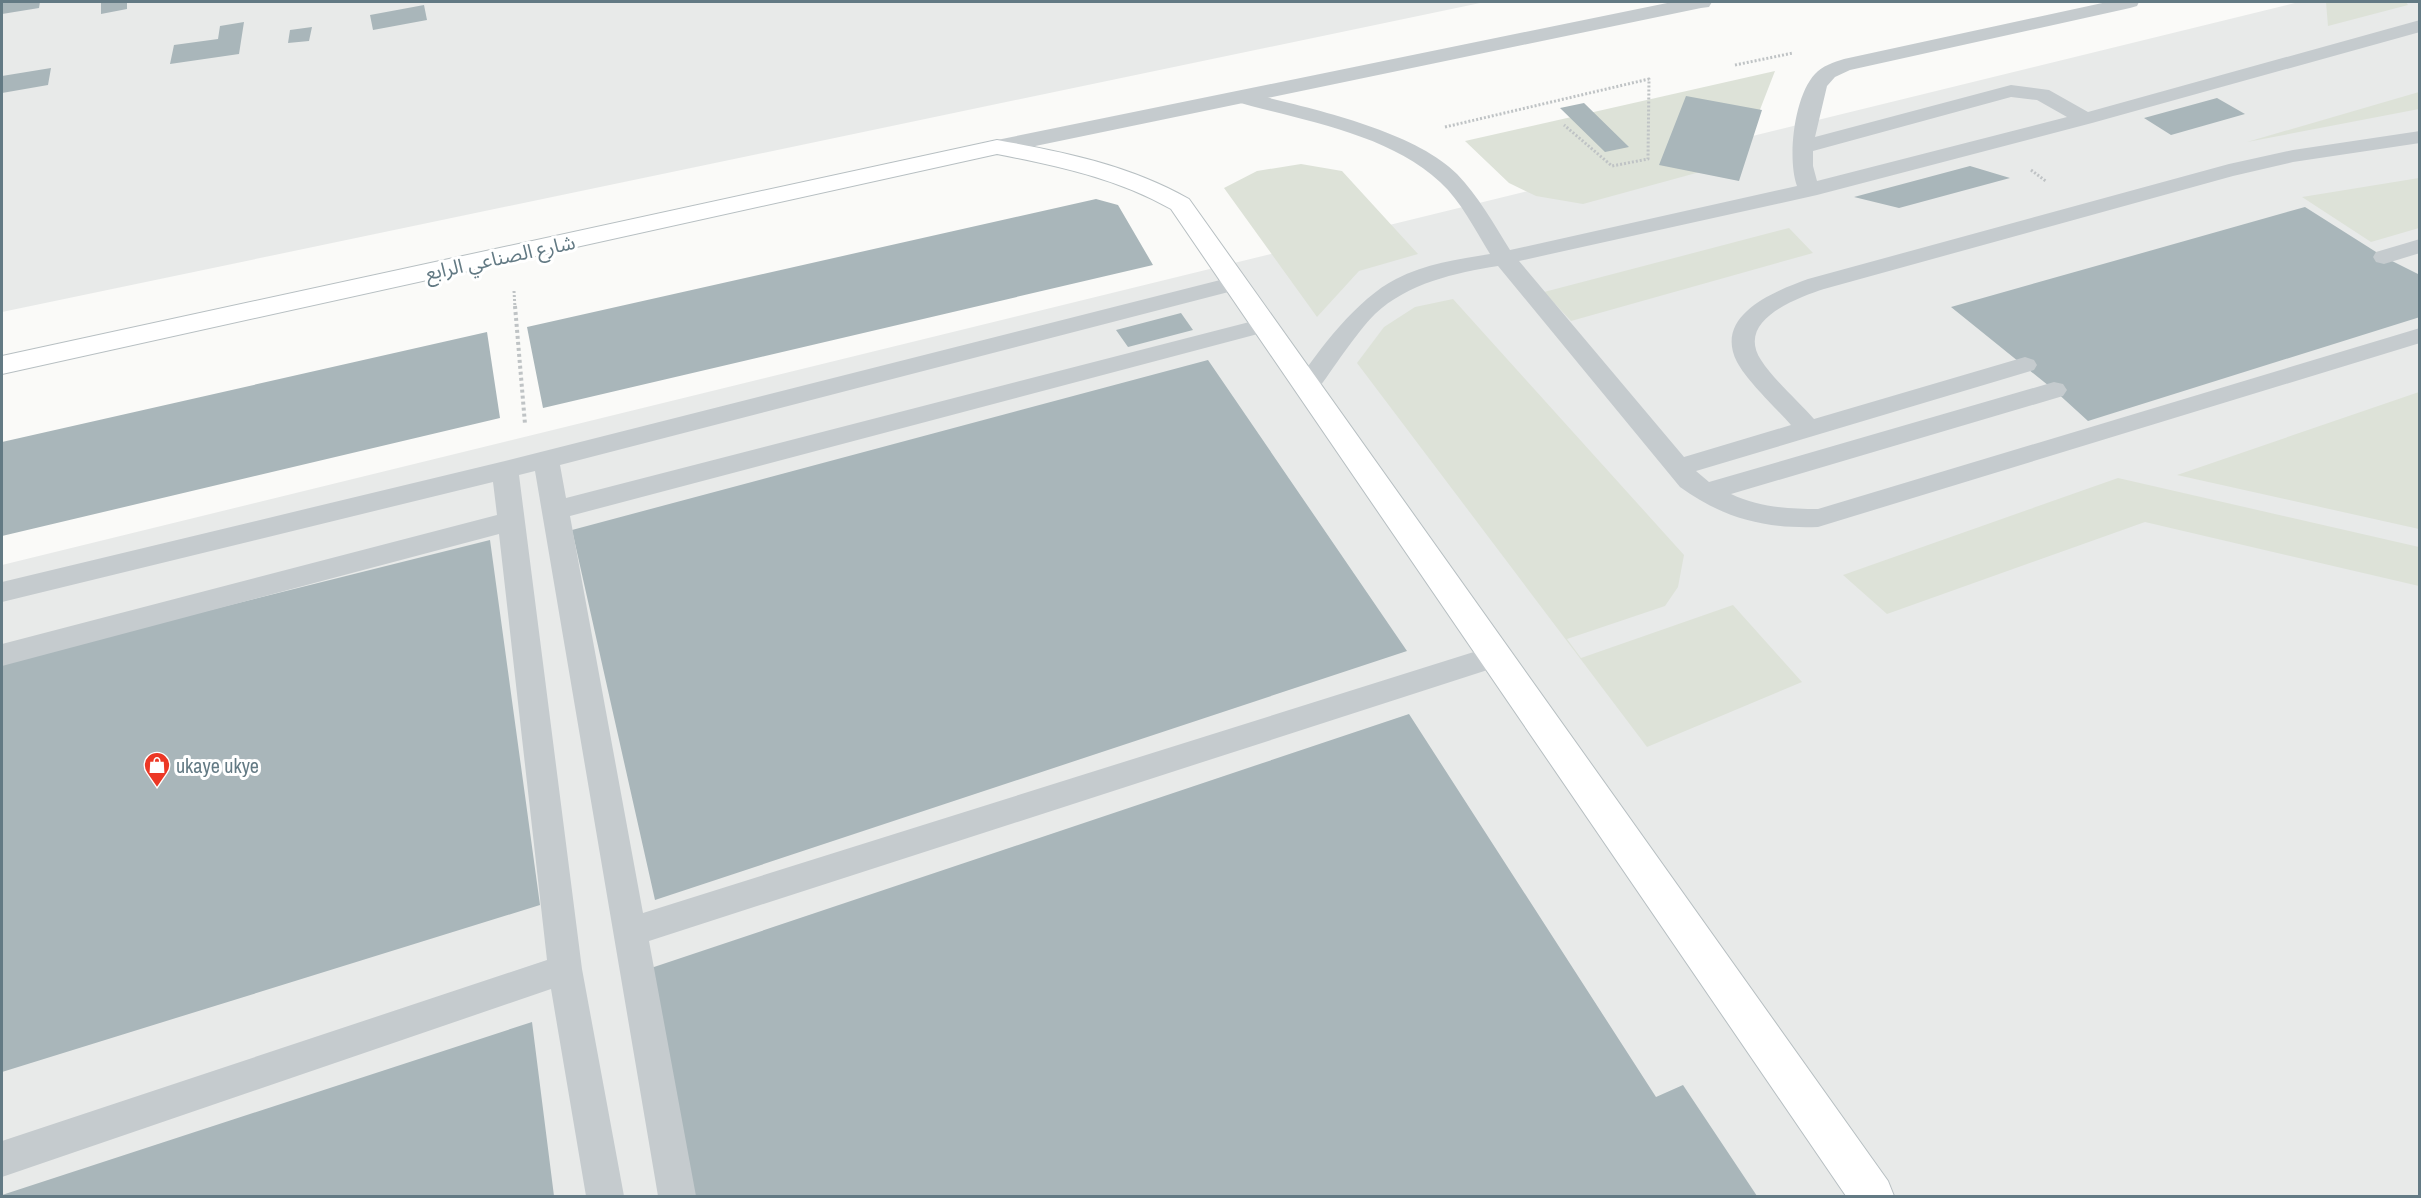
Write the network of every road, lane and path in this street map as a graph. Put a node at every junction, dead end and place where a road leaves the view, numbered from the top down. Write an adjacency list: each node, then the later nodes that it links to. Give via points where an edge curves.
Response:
1 (1701, 2): 4 (street)
2 (2130, 2): 11 (lane, via 1830,71 1815,88)
3 (2420, 26): 5 (lane)
4 (1240, 97): 8 (lane); 10 (street)
5 (2085, 119): 9 (lane); 11 (lane, via 2043,94 2012,91)
6 (1564, 125): 8 (path, via 1612,166 1648,159 1648,80)
7 (2420, 137): 13 (lane, via 2260,162)
8 (1388, 140): 16 (lane, via 1422,157 1449,178)
9 (1995, 143): 12 (lane); 13 (path)
10 (997, 147): 18 (main road, via 1097,167 1156,189 1180,204); 21 (main road, شارع الصناعي الرابع)
11 (1803, 147): 12 (lane, via 1803,175)
12 (1809, 190): 16 (lane)
13 (2085, 210): 25 (lane, via 1816,284 1775,299 1758,311 1748,325 1744,342 1748,361)
14 (2420, 246): 15 (lane)
15 (2384, 256)
16 (1504, 258): 23 (lane, via 1451,267 1404,284 1366,309); 27 (lane)
17 (513, 281): 26 (path)
18 (1236, 283): 19 (main road); 26 (lane)
19 (1265, 325): 23 (main road); 29 (lane)
20 (2420, 335): 28 (lane, via 1818,518 1758,516)
21 (2, 365)
22 (2025, 365): 25 (lane)
23 (1307, 386): 33 (main road)
24 (2054, 390): 28 (lane)
25 (1810, 430): 27 (lane)
26 (526, 465): 29 (lane); 30 (lane); 31 (lane)
27 (1677, 468): 28 (lane)
28 (1704, 493)
29 (554, 511): 34 (lane)
30 (512, 521): 32 (lane); 35 (lane)
31 (2, 592)
32 (2, 655)
33 (1496, 656): 34 (lane); 39 (main road)
34 (630, 932): 38 (lane)
35 (565, 969): 36 (lane); 37 (lane)
36 (2, 1159)
37 (606, 1197)
38 (677, 1197)
39 (1872, 1197)

